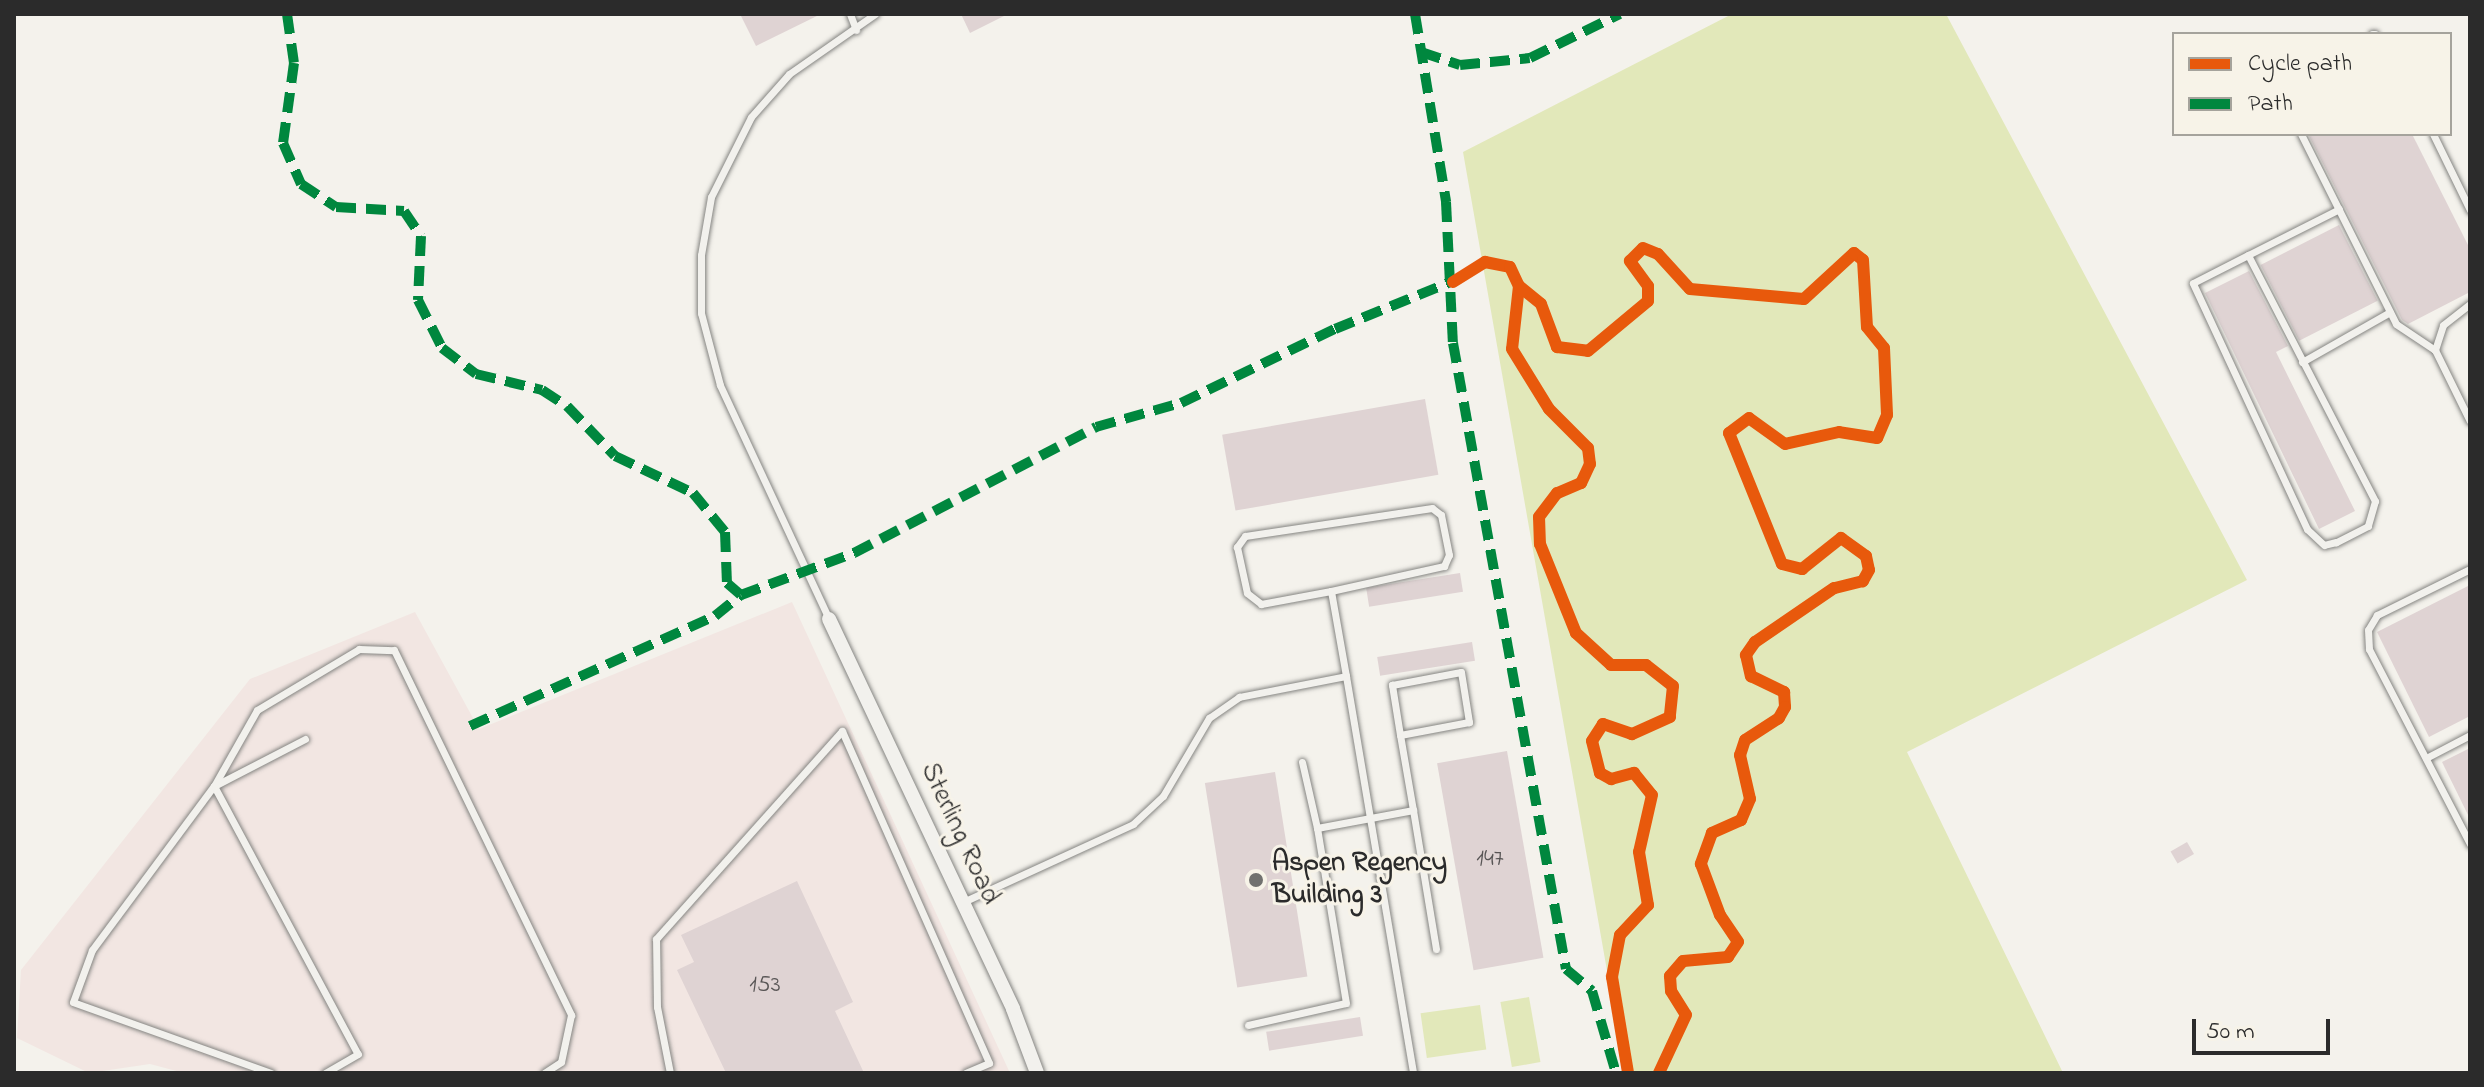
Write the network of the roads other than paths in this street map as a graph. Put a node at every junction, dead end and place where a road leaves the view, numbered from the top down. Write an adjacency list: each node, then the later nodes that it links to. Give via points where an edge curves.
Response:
1 (850, 14): 3 (lane)
2 (875, 14): 3 (lane)
3 (856, 30): 16 (lane, via 789,74 751,117 711,197 701,255 701,313 720,385)
4 (2302, 136): 6 (lane)
5 (2434, 136): 7 (lane)
6 (2339, 209): 8 (lane); 10 (lane)
7 (2470, 210)
8 (2248, 255): 12 (lane); 12 (lane, via 2193,283 2194,293 2307,529 2324,545 2368,526 2375,501)
9 (2470, 304): 11 (lane, via 2443,325)
10 (2390, 312): 11 (lane, via 2396,324); 12 (lane)
11 (2435, 350): 13 (lane)
12 (2302, 362)
13 (2470, 421)
14 (2470, 569): 21 (lane, via 2377,615 2368,630 2369,649)
15 (1331, 591): 15 (lane, via 1261,604 1247,593 1237,547 1245,536 1432,508 1441,515 1449,555 1444,566); 17 (lane)
16 (829, 619): 28 (street, Sterling Road)
17 (1346, 676): 25 (lane); 28 (lane, via 1239,697 1209,718 1163,796 1133,824)
18 (1400, 735): 18 (lane, via 1392,685 1461,672 1469,722); 24 (lane)
19 (2470, 735): 21 (lane)
20 (305, 739): 23 (lane)
21 (2426, 758): 27 (lane)
22 (1302, 762): 26 (lane)
23 (214, 786): 31 (lane, via 92,950 73,1002); 32 (lane, via 358,1054); 33 (lane, via 257,710 359,649 394,650 571,1015 561,1062)
24 (1413, 810): 25 (lane); 29 (lane)
25 (1367, 818): 26 (lane); 37 (lane)
26 (1317, 828): 30 (lane, via 1346,1003)
27 (2470, 844)
28 (963, 902): 36 (street, Sterling Road)
29 (1436, 949)
30 (1248, 1025)
31 (271, 1073)
32 (325, 1073)
33 (544, 1073)
34 (670, 1073): 35 (lane, via 657,1007 656,939 842,731 989,1063)
35 (966, 1073)
36 (1037, 1073)
37 (1413, 1073)

